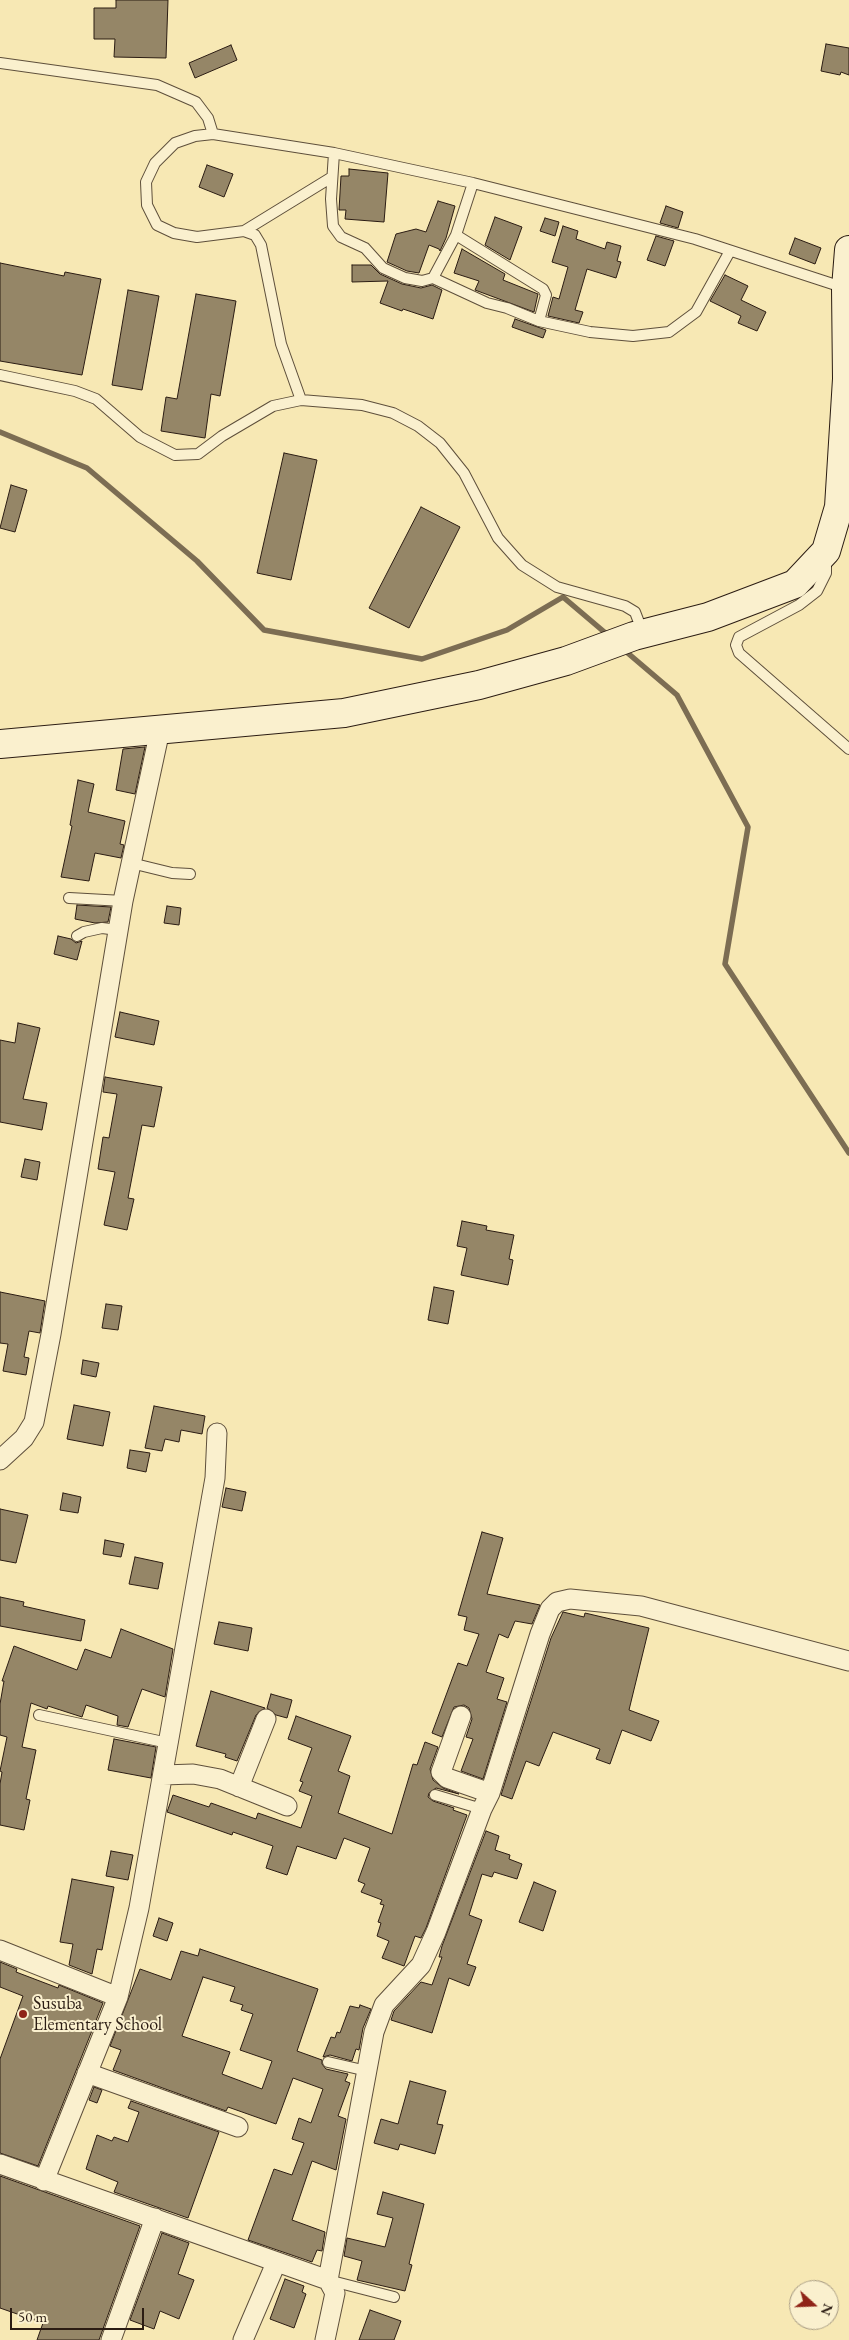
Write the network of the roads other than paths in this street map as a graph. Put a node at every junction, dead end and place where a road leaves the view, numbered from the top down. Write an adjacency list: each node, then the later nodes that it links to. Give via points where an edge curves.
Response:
1 (0, 63): 2 (lane, via 157,85 196,102 208,118)
2 (213, 134): 3 (lane); 6 (lane, via 175,143 155,163 146,182 147,205 157,224 174,232 197,237)
3 (334, 153): 4 (lane); 5 (lane)
4 (332, 177): 6 (lane); 10 (lane, via 333,226 341,237 365,248 383,268 405,278 422,281)
5 (473, 183): 7 (lane); 9 (lane, via 696,239)
6 (244, 231): 15 (lane, via 254,234 261,245 281,344)
7 (456, 235): 10 (lane); 12 (lane, via 543,289 546,295)
8 (849, 250): 11 (street)
9 (730, 251): 11 (lane); 12 (lane, via 696,312 669,332 632,336 590,332)
10 (433, 278): 12 (lane, via 487,304)
11 (846, 288): 14 (street)
12 (540, 321)
13 (0, 375): 15 (lane, via 75,391 96,399 140,437 175,455 198,454 274,406)
14 (848, 380): 16 (street, via 838,507)
15 (301, 400): 17 (lane, via 362,405 393,413 418,426 440,444 464,473 498,538 522,564 557,587 625,606 635,612 640,625)
16 (826, 551): 17 (street, via 795,584 708,617); 20 (lane, via 826,573 817,591 799,605 739,637 736,645 738,654)
17 (630, 638): 18 (street, via 566,662 479,685 344,713)
18 (160, 730): 19 (street); 21 (street)
19 (0, 744)
20 (849, 749)
21 (131, 863): 22 (lane); 24 (street)
22 (190, 874)
23 (69, 898): 24 (lane)
24 (123, 901): 25 (street)
25 (118, 930): 26 (lane, via 102,928); 28 (street, via 52,1334 34,1422 24,1438)
26 (77, 936)
27 (217, 1434): 33 (street, via 214,1478)
28 (0, 1460)
29 (849, 1661): 37 (street, via 641,1606 570,1599 557,1602 550,1609 540,1634)
30 (39, 1715): 33 (lane)
31 (461, 1716): 37 (street, via 441,1772)
32 (266, 1719): 35 (street)
33 (168, 1742): 34 (street)
34 (163, 1775): 35 (street, via 193,1774 220,1779); 40 (street)
35 (239, 1787): 38 (street)
36 (435, 1795): 37 (lane)
37 (486, 1801): 42 (street, via 421,1965 384,2005 374,2032)
38 (287, 1806)
39 (0, 1950): 40 (street)
40 (118, 1996): 43 (street)
41 (328, 2062): 42 (lane)
42 (366, 2071): 49 (street)
43 (88, 2072): 44 (street); 46 (street)
44 (238, 2127)
45 (0, 2164): 46 (street)
46 (44, 2181): 47 (street)
47 (155, 2218): 48 (street); 51 (street)
48 (276, 2263): 49 (street); 52 (street)
49 (328, 2280): 50 (lane); 53 (street, via 335,2293)
50 (394, 2297)
51 (111, 2340)
52 (243, 2340)
53 (325, 2340)

